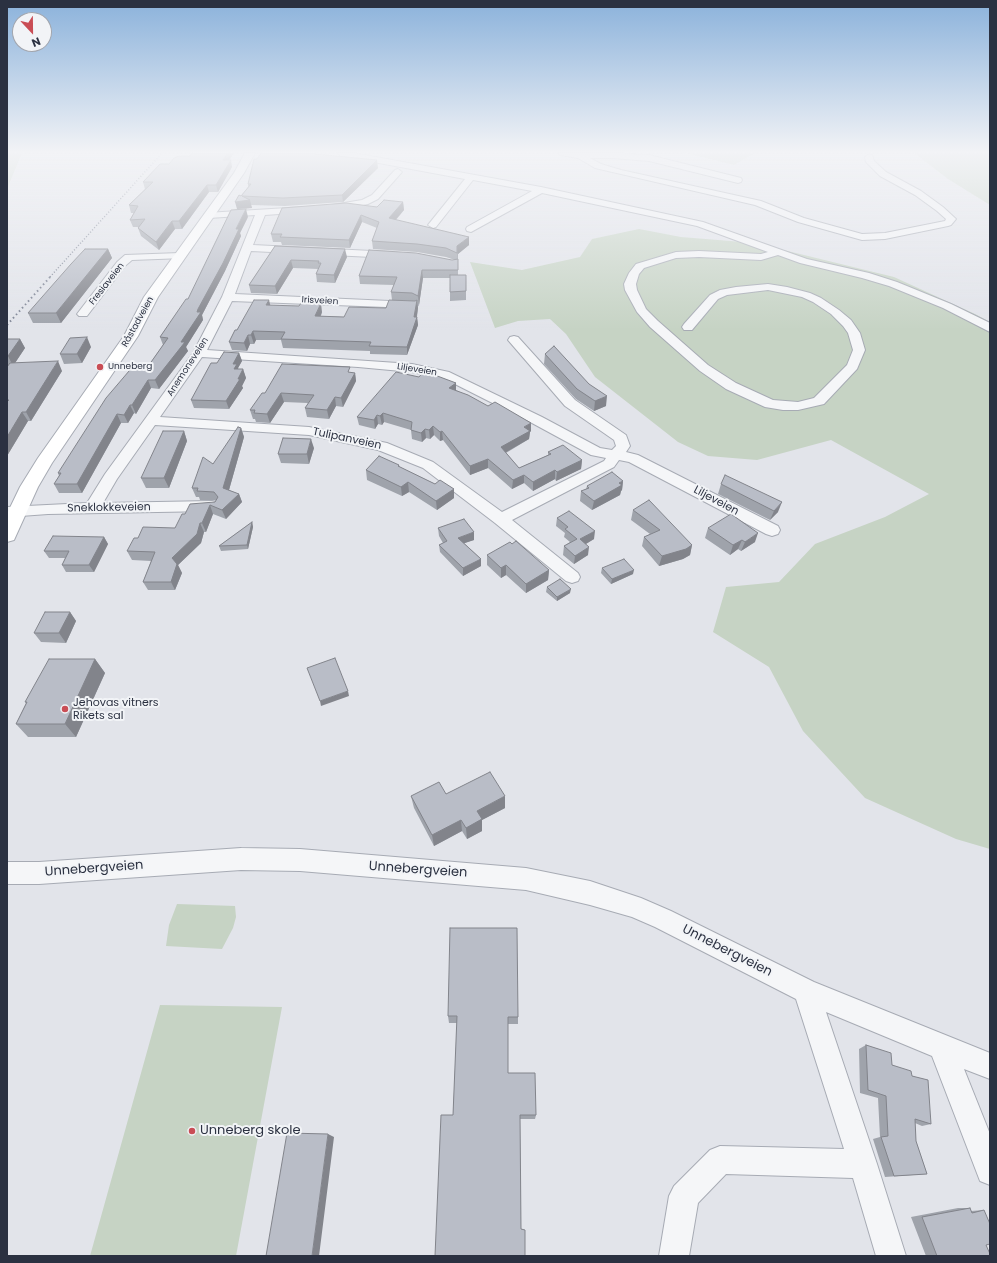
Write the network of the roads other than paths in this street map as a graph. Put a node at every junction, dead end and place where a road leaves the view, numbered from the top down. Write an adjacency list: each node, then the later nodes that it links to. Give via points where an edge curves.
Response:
1 (212, 212): 8 (main road, Råstadveien)
2 (261, 212): 8 (street); 11 (street, Anemoneveien)
3 (443, 212): 9 (street)
4 (502, 212): 10 (street)
5 (644, 212): 12 (street, via 700,224)
6 (781, 212): 7 (street, via 862,237 885,236 948,223 951,219)
7 (943, 212)
8 (210, 215): 14 (main road, Råstadveien)
9 (433, 225)
10 (471, 229)
11 (248, 248): 13 (street); 15 (street, Anemoneveien)
12 (778, 252): 18 (street, via 758,257 699,254 663,258 637,269 631,278 631,290 641,310 654,324 704,368 731,386 770,404 798,406 819,401 853,366 859,350 854,333 847,323 817,300 774,288 724,292 714,297); 19 (street, via 804,261 865,274 893,284 947,306)
13 (401, 255)
14 (180, 256): 17 (street, Fresiaveien, via 129,257); 26 (main road, Råstadveien, via 151,297 131,336)
15 (228, 297): 16 (street, Irisveien); 21 (street, Anemoneveien)
16 (412, 306)
17 (83, 314)
18 (688, 327)
19 (990, 328)
20 (514, 340): 23 (street, via 570,403 621,438 623,446)
21 (199, 353): 22 (street, Anemoneveien); 23 (street, Liljeveien, via 358,363 434,372 469,384 596,452)
22 (152, 420): 25 (street, Anemoneveien, via 110,478); 27 (street, Tulipanveien, via 309,431 382,446 428,465)
23 (616, 454): 27 (street, via 609,464); 28 (street, Liljeveien, via 633,458)
24 (212, 506): 25 (street, Sneklokkeveien)
25 (92, 508): 26 (street, Sneklokkeveien)
26 (12, 511): 29 (main road, Råstadveien)
27 (501, 519): 30 (street, Tulipanveien)
28 (772, 530)
29 (7, 535)
30 (572, 577)
31 (7, 873): 32 (street, Unnebergveien, via 242,859 300,860 526,879 590,893 633,906)
32 (806, 990): 33 (street, Unnebergveien); 35 (street)
33 (942, 1046): 34 (street, Unnebergveien); 36 (street)
34 (990, 1066)
35 (863, 1164): 37 (street, via 720,1160 684,1196); 38 (street)
36 (990, 1171)
37 (674, 1256)
38 (891, 1256)

